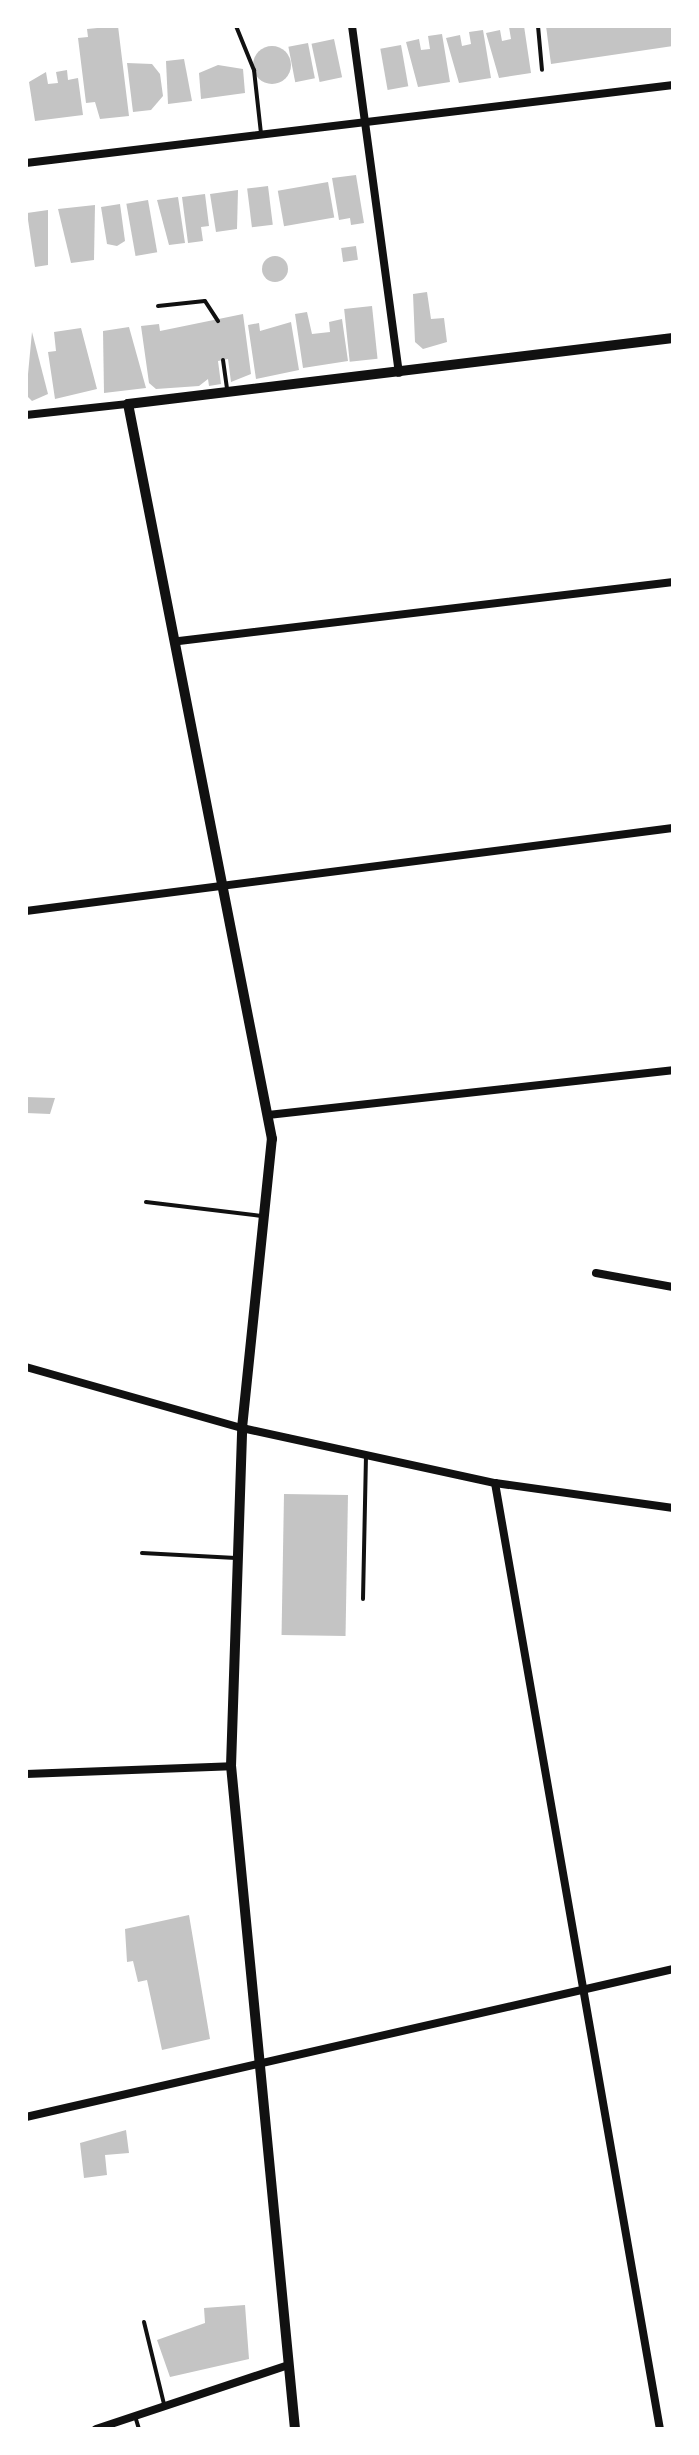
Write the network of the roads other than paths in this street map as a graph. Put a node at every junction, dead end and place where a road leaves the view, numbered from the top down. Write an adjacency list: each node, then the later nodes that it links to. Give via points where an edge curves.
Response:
1 (236, 26): 7 (lane, via 254,70)
2 (352, 26): 6 (street)
3 (538, 26): 4 (lane)
4 (542, 70)
5 (673, 85): 6 (street)
6 (368, 124): 7 (street); 13 (street)
7 (261, 135): 8 (street)
8 (26, 163)
9 (158, 306): 10 (lane, via 205,301)
10 (218, 321)
11 (673, 338): 13 (street)
12 (223, 360): 14 (lane)
13 (399, 373): 14 (street)
14 (228, 392): 15 (street)
15 (128, 404): 16 (street); 18 (street)
16 (26, 415)
17 (673, 582): 18 (street)
18 (179, 641): 20 (street)
19 (673, 828): 20 (street)
20 (226, 887): 21 (street); 23 (street)
21 (26, 911)
22 (673, 1070): 23 (street)
23 (268, 1115): 25 (street)
24 (146, 1202): 25 (lane)
25 (263, 1217): 29 (street)
26 (596, 1273): 27 (street)
27 (673, 1287)
28 (26, 1367): 29 (street)
29 (242, 1428): 30 (street); 34 (street)
30 (366, 1455): 31 (street); 35 (lane)
31 (495, 1483): 32 (street); 39 (street)
32 (673, 1508)
33 (142, 1553): 34 (lane)
34 (237, 1559): 36 (street)
35 (363, 1599)
36 (231, 1766): 37 (street); 40 (street)
37 (26, 1774)
38 (673, 1969): 39 (street)
39 (579, 1991): 40 (street); 49 (street)
40 (255, 2066): 41 (street); 43 (street)
41 (26, 2117)
42 (144, 2322): 44 (lane)
43 (288, 2365): 44 (street); 48 (street)
44 (165, 2406): 45 (street)
45 (135, 2416): 46 (street); 47 (lane)
46 (96, 2429)
47 (139, 2429)
48 (295, 2429)
49 (660, 2429)

